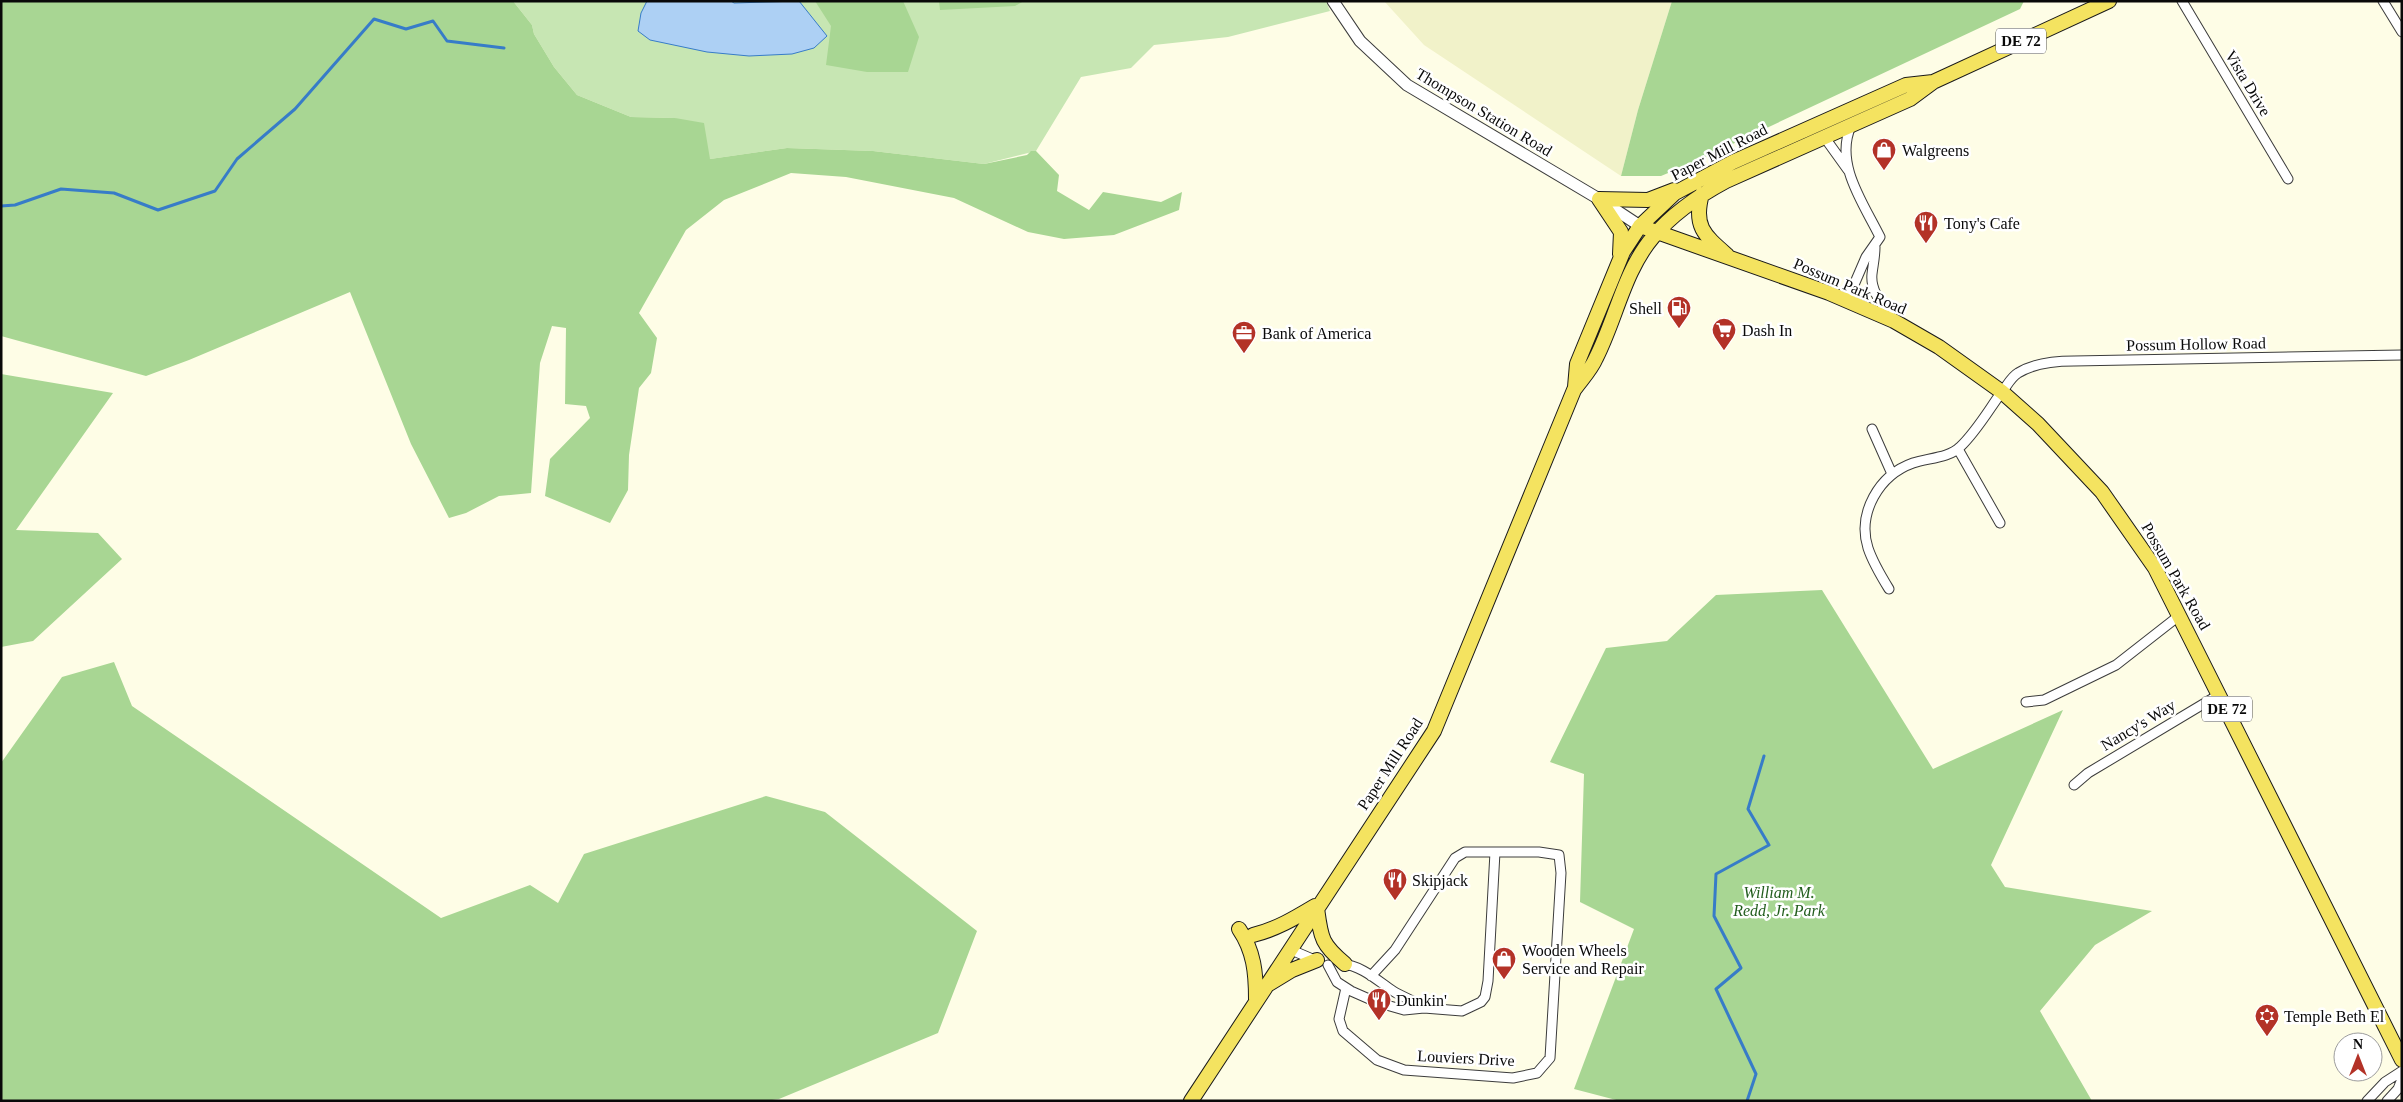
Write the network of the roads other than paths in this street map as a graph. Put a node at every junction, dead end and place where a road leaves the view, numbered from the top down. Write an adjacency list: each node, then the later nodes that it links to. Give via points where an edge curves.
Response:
1 (1333, 1): 14 (street, Thompson Station Road, via 1360,41 1407,85)
2 (2109, 1): 6 (main road, Paper Mill Road / DE 72)
3 (2182, 1): 12 (street, Vista Drive)
4 (2383, 1): 5 (street)
5 (2402, 32)
6 (1934, 82): 7 (main road, Paper Mill Road / DE 72, via 1906,85); 8 (main road, Paper Mill Road / DE 72, via 1910,99)
7 (1867, 103): 9 (main road, via 1829,124 1824,129); 11 (main road, Paper Mill Road / DE 72)
8 (1851, 126): 9 (main road, Paper Mill Road / DE 72); 10 (street, via 1845,146)
9 (1825, 138): 10 (street); 13 (main road, Paper Mill Road / DE 72)
10 (1848, 171): 17 (street, via 1880,237)
11 (1702, 178): 14 (main road, via 1648,200); 15 (main road, Paper Mill Road / DE 72, via 1675,193)
12 (2288, 180)
13 (1702, 194): 16 (main road, Paper Mill Road / DE 72); 19 (main road, via 1698,210 1700,225 1706,236)
14 (1599, 199): 15 (street, Thompson Station Road); 18 (main road, via 1621,232)
15 (1640, 226): 16 (main road, Possum Park Road / DE 72); 18 (main road, Paper Mill Road)
16 (1656, 234): 19 (main road, Possum Park Road / DE 72); 23 (main road, Paper Mill Road, via 1630,274 1596,360)
17 (1875, 247): 20 (street, via 1866,257); 21 (street, via 1873,288)
18 (1620, 258): 23 (main road, Paper Mill Road, via 1577,364)
19 (1731, 259): 20 (main road, Possum Park Road / DE 72)
20 (1847, 300): 21 (main road, Possum Park Road / DE 72)
21 (1894, 321): 24 (main road, Possum Park Road / DE 72)
22 (2402, 355): 24 (street, Possum Hollow Road, via 2062,361 2026,368 2013,377)
23 (1574, 390): 35 (main road, Paper Mill Road, via 1434,731)
24 (2002, 392): 26 (street, Possum Hollow Road); 30 (main road, Possum Park Road / DE 72, via 2038,424 2102,492 2155,568)
25 (1872, 429): 27 (street)
26 (1958, 449): 27 (street, via 1913,463); 28 (street)
27 (1892, 474): 29 (street, via 1874,496 1866,526 1873,562)
28 (2000, 523)
29 (1889, 589)
30 (2180, 615): 31 (main road, Possum Park Road / DE 72); 32 (street, via 2116,665 2044,700)
31 (2220, 694): 33 (street, Nancy's Way, via 2088,772); 45 (main road, Possum Park Road / DE 72)
32 (2026, 702)
33 (2074, 785)
34 (1496, 852): 41 (street, Louviers Drive, via 1465,852 1455,858 1395,950); 42 (street, Louviers Drive, via 1559,855 1561,873 1550,1058 1537,1072 1513,1078 1404,1070 1377,1060 1343,1031 1339,1019); 44 (street, via 1485,997 1462,1011)
35 (1318, 905): 37 (main road, via 1288,923); 38 (main road, Paper Mill Road); 40 (main road, via 1320,933 1327,949)
36 (1239, 929): 43 (main road, via 1252,954)
37 (1253, 935)
38 (1289, 949): 39 (street); 43 (main road, Paper Mill Road)
39 (1322, 963): 40 (street); 42 (street); 43 (main road, via 1292,970 1272,981)
40 (1345, 964): 41 (street)
41 (1371, 976): 44 (street)
42 (1346, 988): 44 (street, via 1404,1010)
43 (1258, 996): 48 (main road, Paper Mill Road)
44 (1424, 1008)
45 (2402, 1060)
46 (2402, 1071): 49 (street, via 2385,1082)
47 (2402, 1079): 50 (street)
48 (1191, 1101)
49 (2367, 1101)
50 (2387, 1101)

